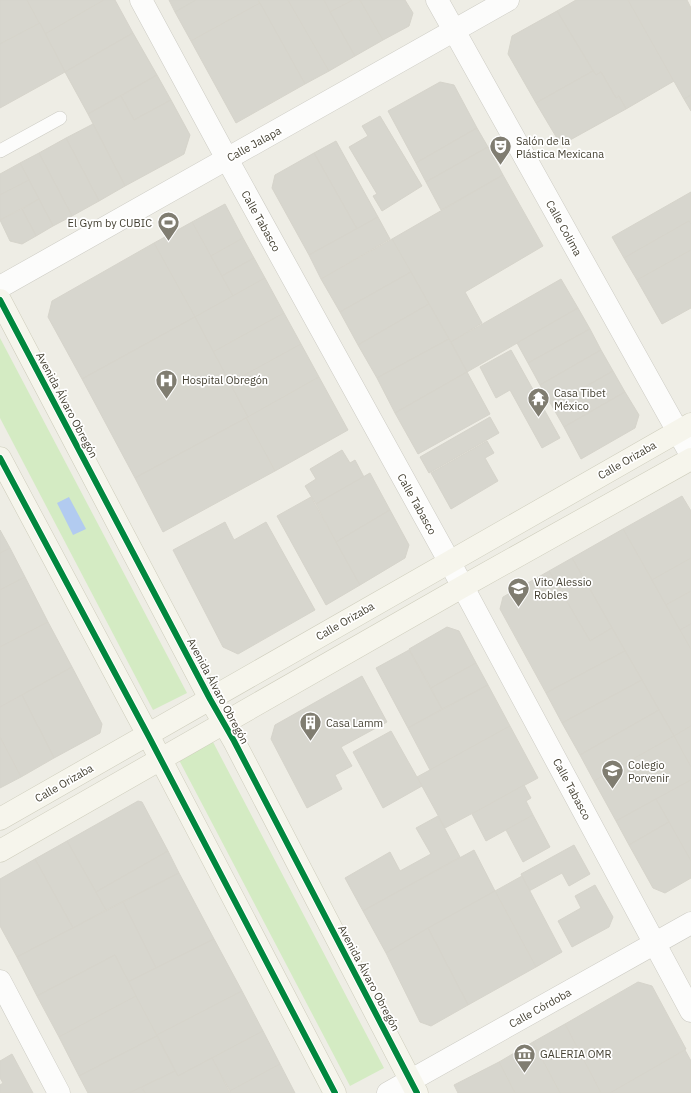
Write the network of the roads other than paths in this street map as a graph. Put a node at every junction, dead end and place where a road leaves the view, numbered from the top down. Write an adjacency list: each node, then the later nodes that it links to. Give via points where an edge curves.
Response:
1 (141, 0): 7 (street, Calle Tabasco)
2 (437, 0): 4 (street, Calle Colima)
3 (508, 0): 4 (street, Calle Jalapa)
4 (454, 30): 7 (street, Calle Jalapa); 10 (street, Calle Colima)
5 (60, 118): 6 (lane)
6 (0, 151)
7 (227, 159): 8 (street, Calle Jalapa); 14 (street, Calle Tabasco)
8 (0, 287)
9 (0, 300): 16 (main road, Avenida Álvaro Obregón)
10 (684, 427): 11 (street, Calle Colima); 14 (main road, Calle Orizaba)
11 (691, 455)
12 (0, 458): 18 (main road)
13 (691, 459): 15 (main road)
14 (449, 561): 15 (street, Calle Tabasco); 16 (main road, Calle Orizaba)
15 (462, 587): 17 (main road); 23 (street, Calle Tabasco)
16 (210, 699): 17 (main road, Avenida Álvaro Obregón); 18 (main road, Calle Orizaba)
17 (224, 723): 19 (main road); 26 (main road, Avenida Álvaro Obregón)
18 (148, 735): 19 (main road); 20 (main road, Calle Orizaba)
19 (161, 760): 21 (main road); 28 (main road)
20 (0, 819)
21 (0, 851)
22 (691, 923): 23 (street, Calle Córdoba)
23 (655, 944): 25 (street, Calle Tabasco); 26 (street, Calle Córdoba)
24 (0, 981): 27 (street)
25 (691, 1010)
26 (414, 1087): 29 (street, Calle Córdoba)
27 (58, 1093)
28 (335, 1093)
29 (388, 1093)

